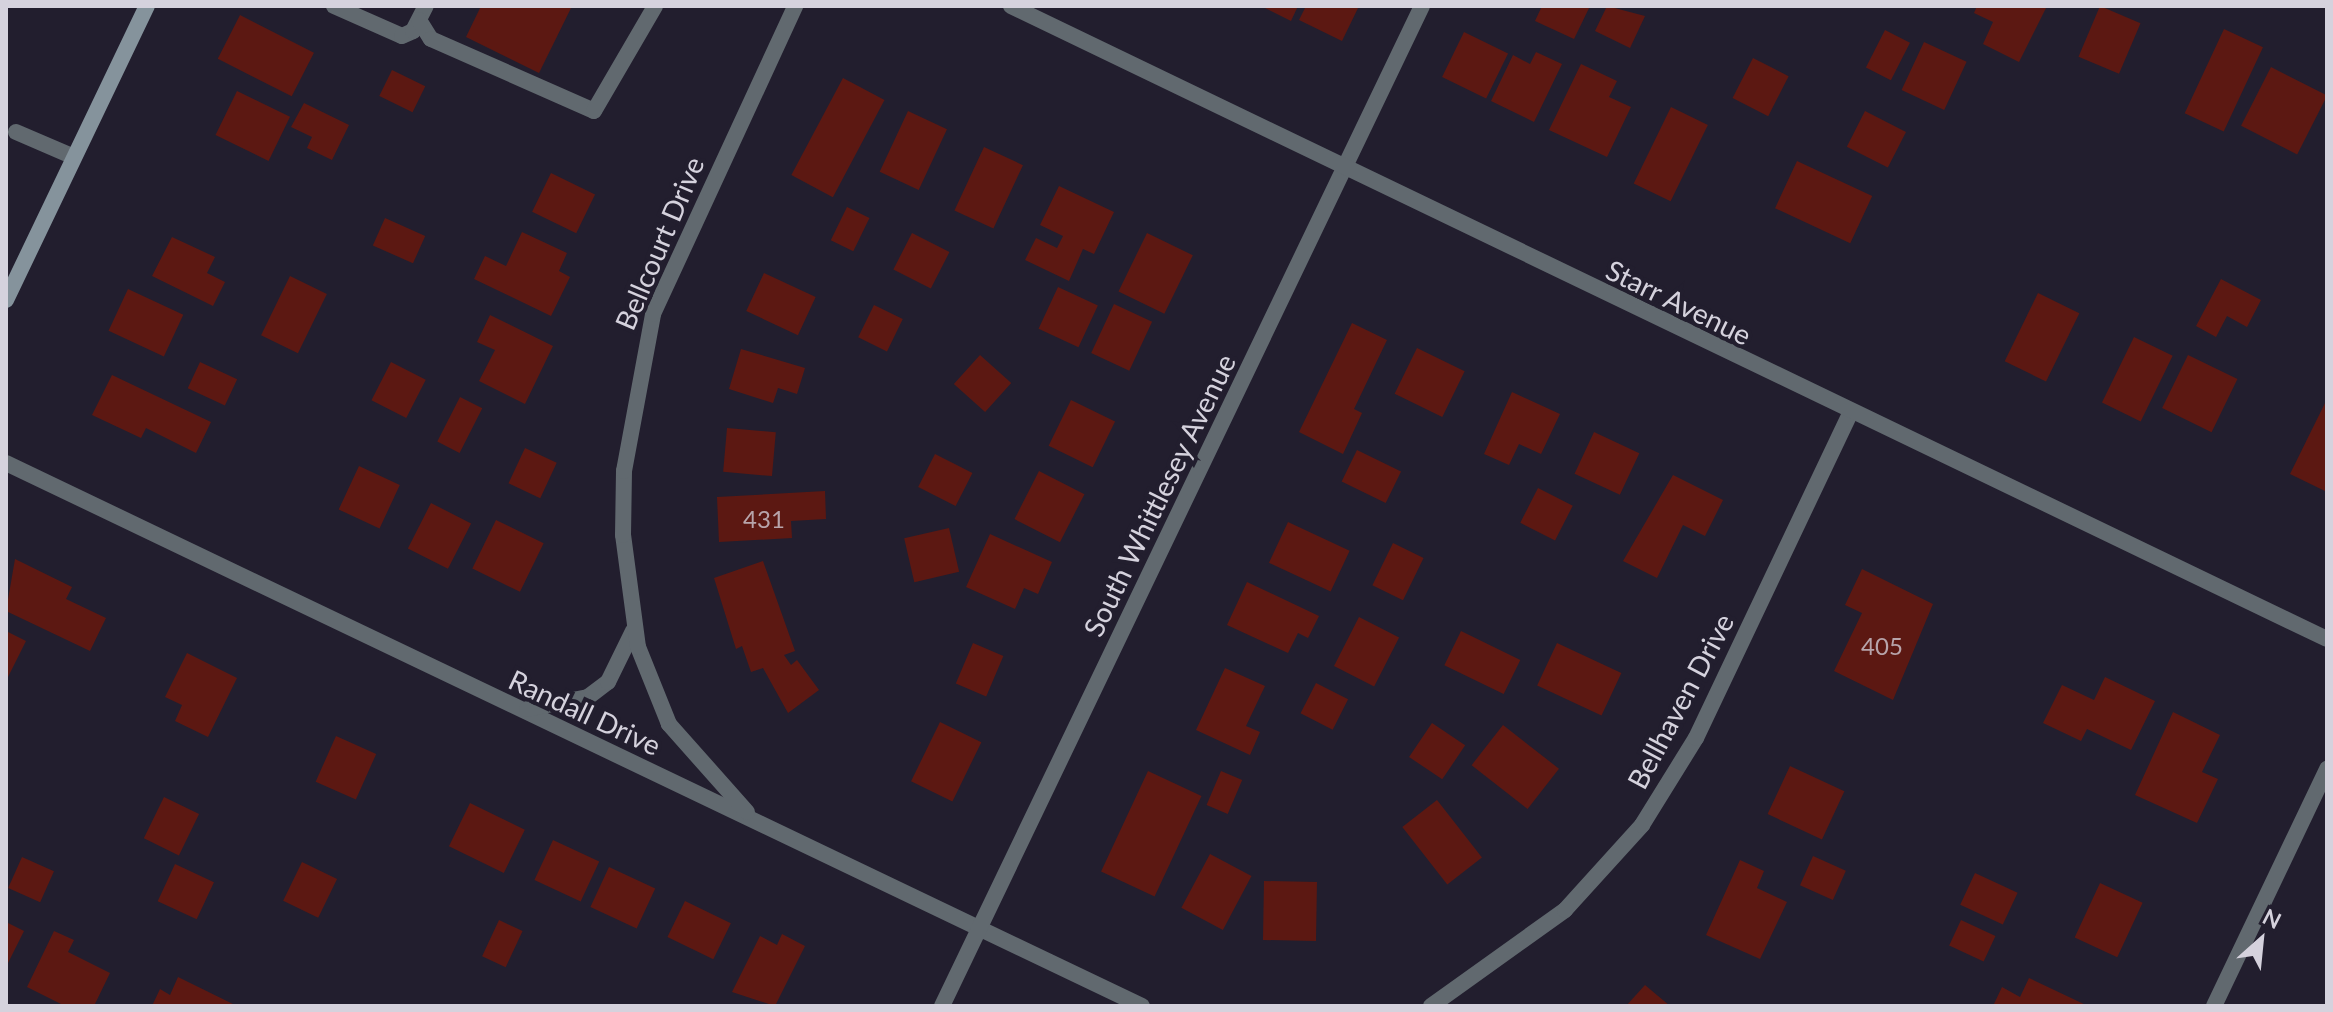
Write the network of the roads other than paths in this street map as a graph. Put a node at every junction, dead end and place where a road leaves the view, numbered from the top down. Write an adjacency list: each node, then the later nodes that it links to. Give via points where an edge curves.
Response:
1 (147, 6): 9 (main road)
2 (334, 6): 7 (street, via 402,36)
3 (655, 6): 7 (street, via 594,111 431,39)
4 (795, 6): 14 (street, Bellcourt Drive, via 673,263 638,367 623,515)
5 (1011, 6): 10 (street, Starr Avenue)
6 (1422, 6): 10 (street, South Whittlesey Avenue)
7 (422, 13)
8 (16, 132): 9 (street)
9 (74, 157): 11 (main road)
10 (1344, 170): 12 (street, Starr Avenue); 19 (street, South Whittlesey Avenue)
11 (6, 300)
12 (1850, 414): 15 (street, Starr Avenue); 20 (street, Bellhaven Drive, via 1696,738 1642,825 1565,910)
13 (6, 463): 16 (street, Randall Drive)
14 (632, 610): 16 (street, Bellcourt Drive, via 634,630 608,682 568,706); 18 (street, Bellcourt Drive, via 638,647 669,724 708,775)
15 (2327, 639)
16 (510, 705): 18 (street, Randall Drive)
17 (2327, 769): 25 (street)
18 (764, 826): 19 (street, Randall Drive)
19 (979, 929): 21 (street, South Whittlesey Avenue); 22 (street, Randall Drive)
20 (1454, 992): 23 (street, Bellhaven Drive); 24 (street, Bellhaven Drive)
21 (942, 1006)
22 (1142, 1006)
23 (1431, 1006)
24 (1438, 1006)
25 (2214, 1006)

